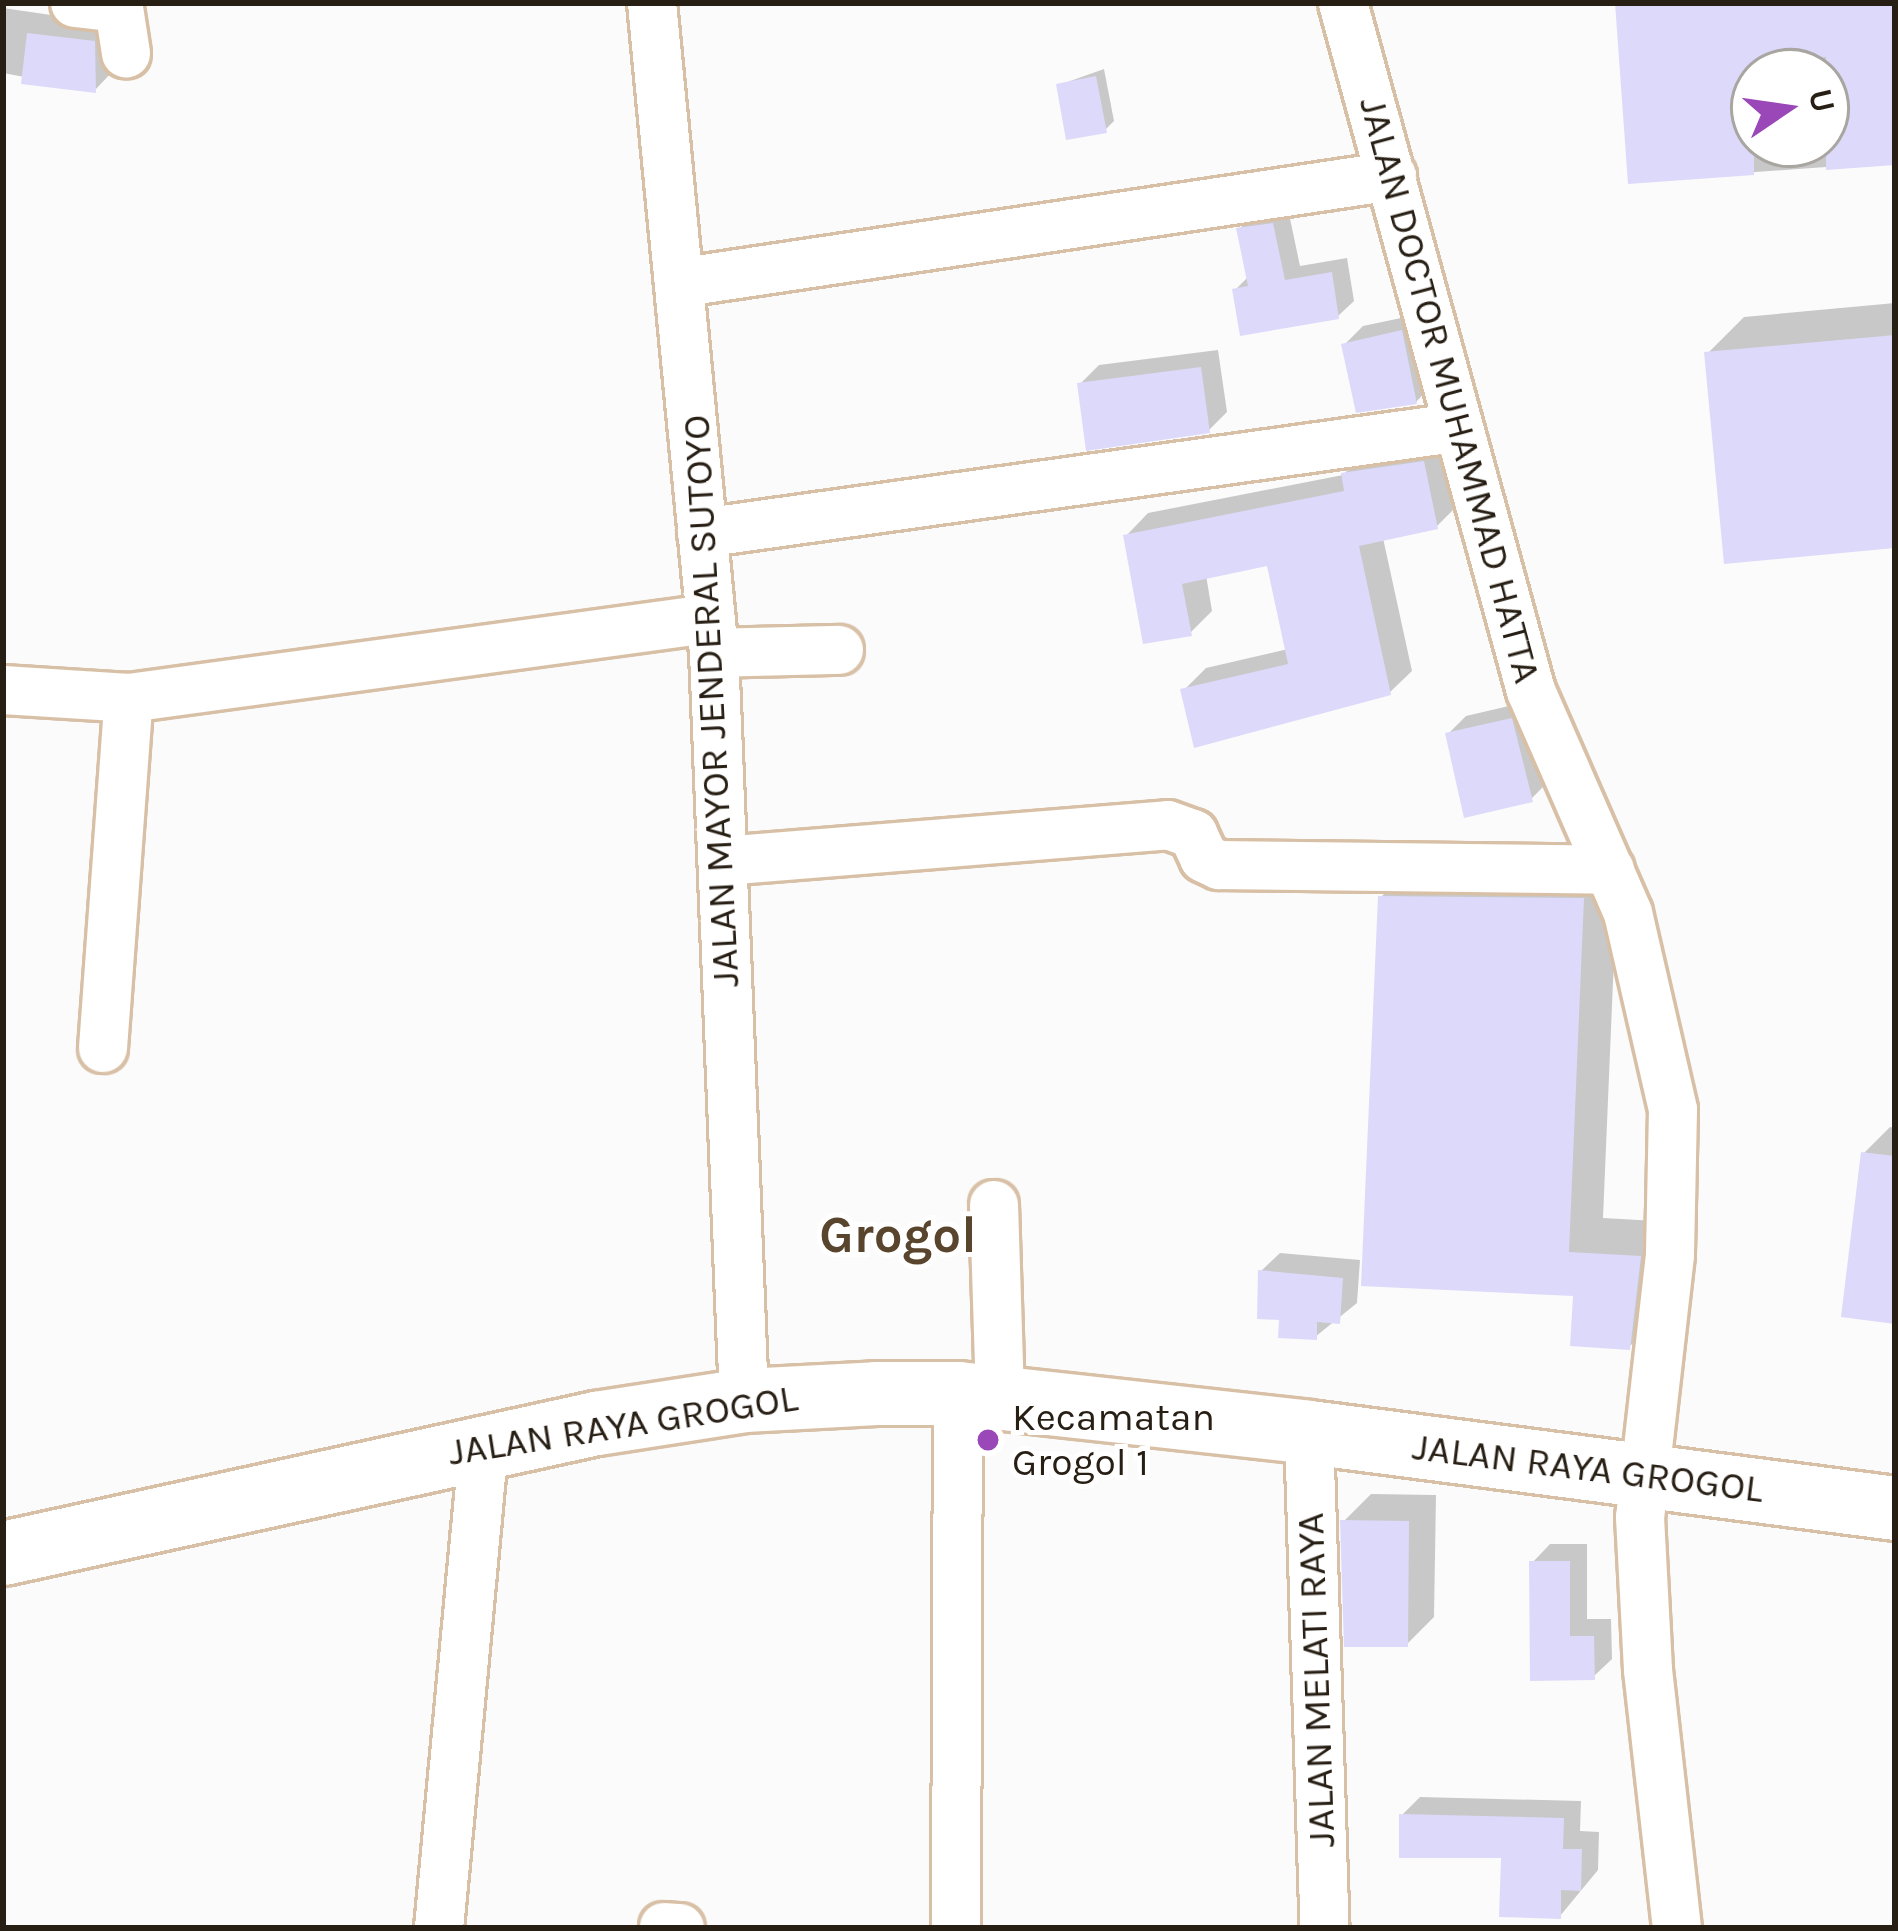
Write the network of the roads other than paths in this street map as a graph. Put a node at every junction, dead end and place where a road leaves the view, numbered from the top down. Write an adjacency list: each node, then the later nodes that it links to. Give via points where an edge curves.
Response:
1 (75, 3): 4 (street, via 119,8)
2 (652, 3): 6 (street, JALAN MAYOR JENDERAL SUTOYO)
3 (1343, 3): 5 (street, JALAN DOCTOR MUHAMMAD HATTA)
4 (126, 53)
5 (1392, 176): 6 (street); 7 (street, JALAN DOCTOR MUHAMMAD HATTA)
6 (684, 282): 8 (street, JALAN MAYOR JENDERAL SUTOYO)
7 (1454, 428): 8 (street); 14 (street, JALAN DOCTOR MUHAMMAD HATTA, via 1531,691)
8 (701, 533): 9 (street, JALAN MAYOR JENDERAL SUTOYO)
9 (711, 636): 10 (street); 12 (street); 13 (street, JALAN MAYOR JENDERAL SUTOYO)
10 (839, 650)
11 (3, 690): 12 (street)
12 (129, 698): 15 (street)
13 (723, 862): 14 (street, via 1168,825 1193,835 1204,858 1220,865); 18 (street, JALAN MAYOR JENDERAL SUTOYO)
14 (1610, 870): 21 (street, JALAN DOCTOR MUHAMMAD HATTA, via 1635,935 1677,1157)
15 (103, 1048)
16 (994, 1204): 17 (street)
17 (979, 1396): 18 (main road, JALAN RAYA GROGOL); 19 (main road, JALAN RAYA GROGOL); 27 (street)
18 (745, 1400): 20 (main road, JALAN RAYA GROGOL)
19 (1310, 1432): 21 (main road, JALAN RAYA GROGOL); 28 (street, JALAN MELATI RAYA)
20 (484, 1446): 23 (main road, JALAN RAYA GROGOL); 25 (street)
21 (1644, 1474): 22 (main road, JALAN RAYA GROGOL); 29 (street, JALAN DOCTOR MUHAMMAD HATTA, via 1648,1670)
22 (1895, 1508)
23 (3, 1553)
24 (664, 1927): 26 (street)
25 (439, 1928)
26 (680, 1928)
27 (956, 1928)
28 (1324, 1928)
29 (1677, 1928)

